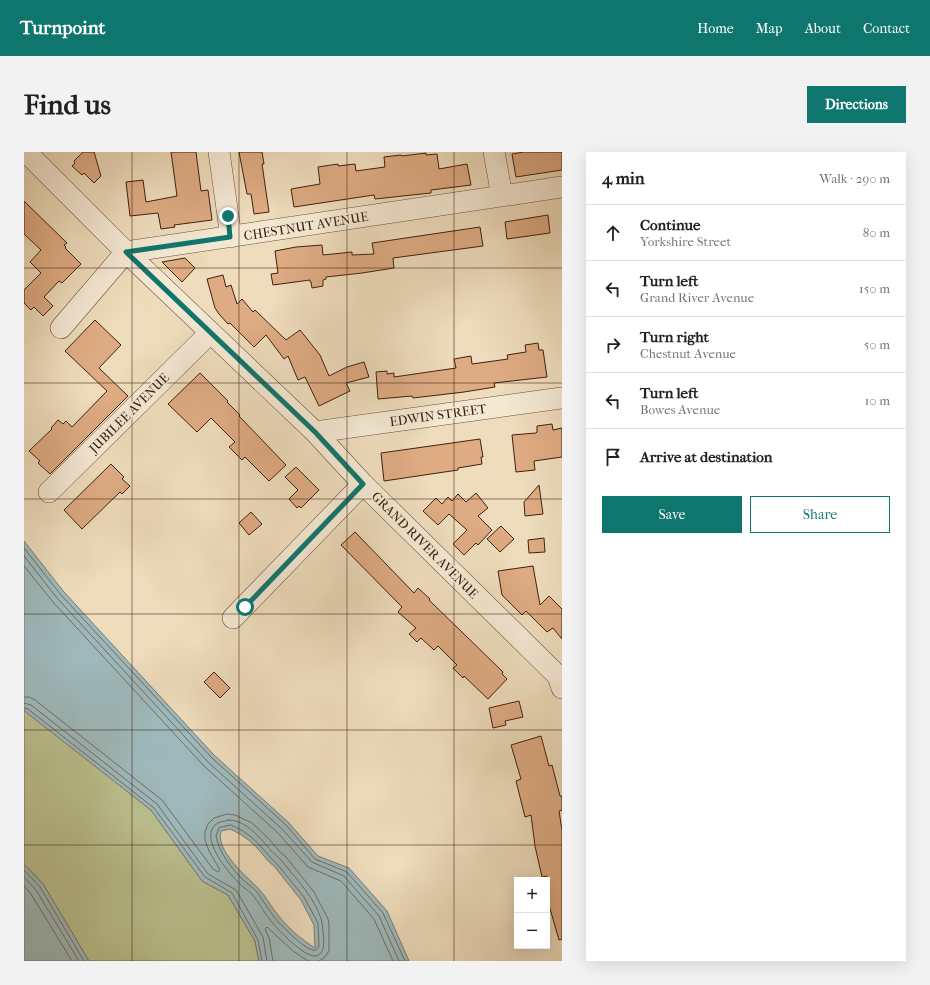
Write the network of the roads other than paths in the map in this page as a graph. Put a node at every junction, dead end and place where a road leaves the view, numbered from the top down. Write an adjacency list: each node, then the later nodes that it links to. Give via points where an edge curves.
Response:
1 (26, 152): 7 (street, GRAND RIVER AVENUE)
2 (219, 152): 6 (street)
3 (494, 152): 5 (street)
4 (562, 187): 5 (street, CHESTNUT AVENUE)
5 (502, 196): 6 (street, CHESTNUT AVENUE)
6 (230, 237): 7 (street, CHESTNUT AVENUE)
7 (126, 252): 8 (street); 9 (street, GRAND RIVER AVENUE)
8 (61, 328)
9 (210, 333): 11 (street, GRAND RIVER AVENUE); 13 (street, JUBILEE AVENUE)
10 (562, 398): 11 (street, EDWIN STREET)
11 (315, 432): 12 (street, GRAND RIVER AVENUE)
12 (363, 484): 14 (street); 15 (street, GRAND RIVER AVENUE, via 558,676)
13 (49, 492)
14 (233, 618)
15 (562, 688)

